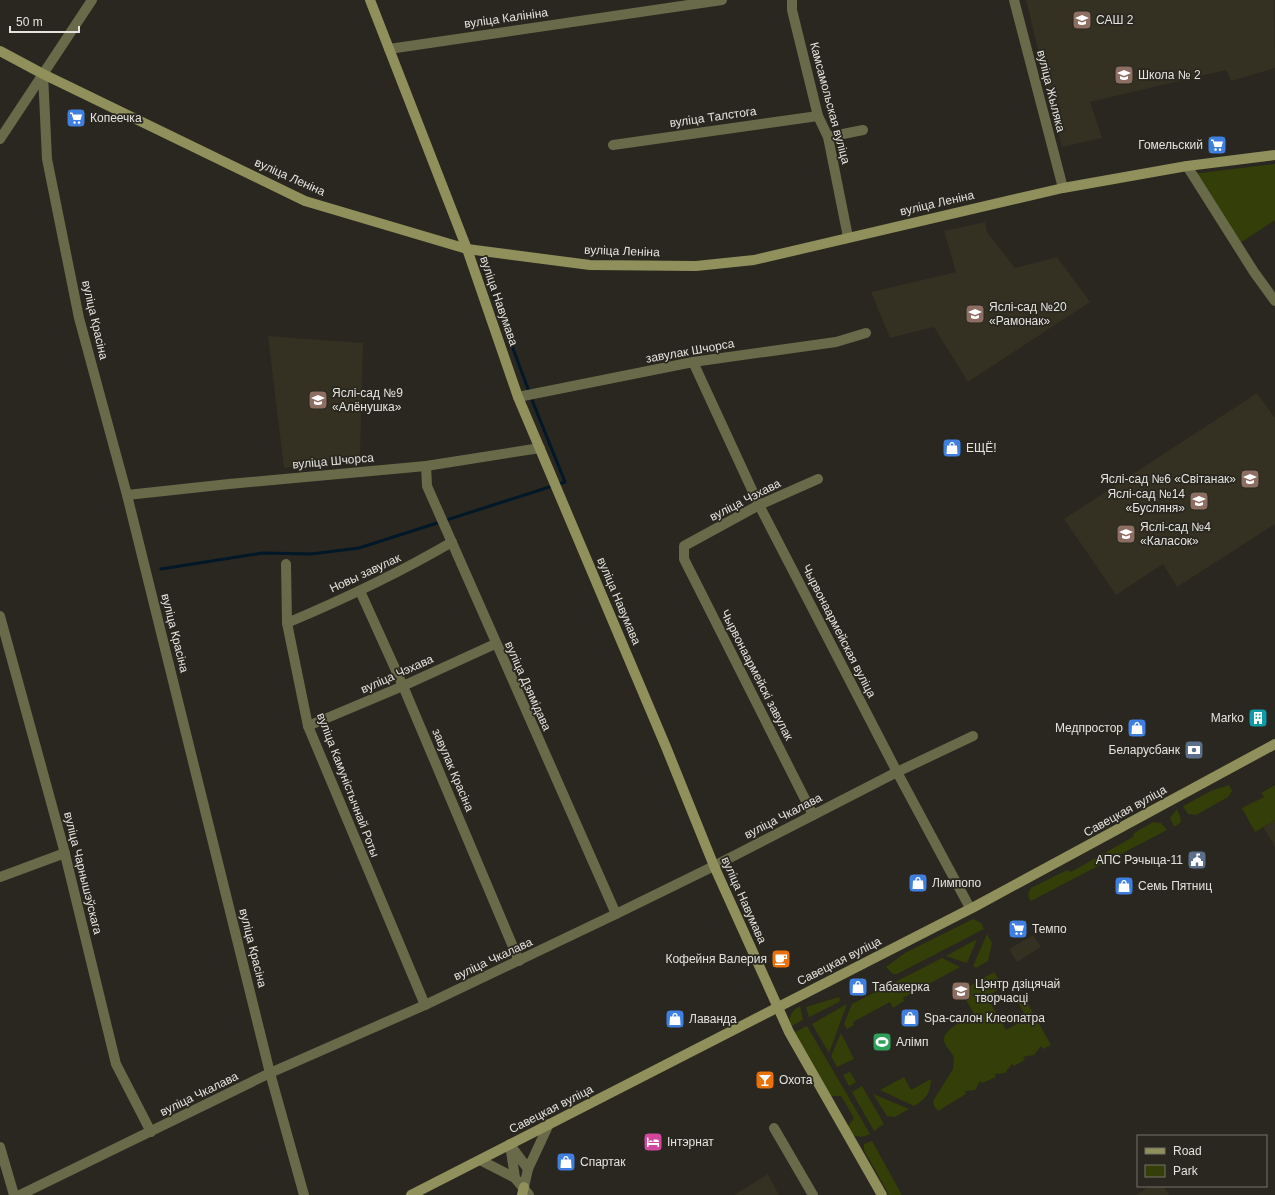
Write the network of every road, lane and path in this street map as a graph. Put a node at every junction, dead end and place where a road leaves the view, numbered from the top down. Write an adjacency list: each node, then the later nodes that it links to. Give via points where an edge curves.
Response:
1 (92, 0): 8 (street)
2 (370, 0): 6 (street, вуліца Навумава)
3 (722, 0): 6 (street, вуліца Калініна)
4 (792, 0): 9 (street, Камсамольская вуліца, via 792,10)
5 (1014, 0): 16 (street, вуліца Жыляка)
6 (389, 49): 18 (street, вуліца Навумава)
7 (0, 52): 8 (street, вуліца Леніна)
8 (43, 74): 12 (street); 18 (street, вуліца Леніна, via 305,201); 26 (street, вуліца Красіна, via 47,159 79,318)
9 (818, 116): 11 (street, Камсамольская вуліца); 13 (street, вуліца Талстога)
10 (863, 130): 11 (street)
11 (828, 136): 17 (street, Камсамольская вуліца)
12 (0, 139)
13 (613, 145)
14 (1275, 155): 15 (street, вуліца Леніна)
15 (1187, 166): 16 (street, вуліца Леніна); 19 (street, via 1254,272)
16 (1063, 188): 17 (street, вуліца Леніна)
17 (848, 237): 18 (street, вуліца Леніна, via 754,260 696,266 590,265)
18 (467, 249): 22 (street, вуліца Навумава)
19 (1275, 300)
20 (866, 333): 21 (street, завулак Шчорса, via 836,342)
21 (693, 362): 22 (street, завулак Шчорса); 27 (street, Чырвонаармейская вуліца)
22 (518, 397): 23 (street, вуліца Навумава)
23 (540, 448): 24 (street, вуліца Шчорса); 42 (street, вуліца Навумава)
24 (426, 466): 26 (street, вуліца Шчорса); 28 (street, вуліца Дзямідава, via 427,486)
25 (818, 479): 27 (street, вуліца Чэхава)
26 (127, 495): 49 (street, вуліца Красіна)
27 (759, 505): 29 (street, вуліца Чэхава); 39 (street, Чырвонаармейская вуліца)
28 (452, 542): 31 (street, Новы завулак); 34 (street, вуліца Дзямідава)
29 (684, 546): 40 (street, Чырвонаармейскі завулак, via 684,559)
30 (286, 564): 33 (street, вуліца Камуністычнай Роты)
31 (360, 592): 33 (street, Новы завулак); 35 (street, завулак Красіна)
32 (0, 616): 41 (street, вуліца Чарнышэўскага)
33 (287, 624): 36 (street, вуліца Камуністычнай Роты)
34 (495, 644): 35 (street, вуліца Чэхава); 45 (street, вуліца Дзямідава)
35 (403, 686): 36 (street, вуліца Чэхава); 46 (street, завулак Красіна)
36 (308, 726): 47 (street, вуліца Камуністычнай Роты)
37 (973, 736): 39 (street, вуліца Чкалава)
38 (1275, 744): 44 (street, Савецкая вуліца)
39 (897, 772): 40 (street, вуліца Чкалава); 44 (street, Чырвонаармейская вуліца)
40 (813, 815): 42 (street, вуліца Чкалава)
41 (65, 853): 43 (street); 52 (street, вуліца Чарнышэўскага, via 116,1064)
42 (714, 866): 45 (street, вуліца Чкалава); 48 (street, вуліца Навумава)
43 (0, 877)
44 (970, 908): 48 (street, Савецкая вуліца)
45 (616, 914): 46 (street, вуліца Чкалава)
46 (519, 961): 47 (street, вуліца Чкалава)
47 (425, 1005): 49 (street, вуліца Чкалава)
48 (778, 1009): 50 (street, Савецкая вуліца); 64 (street, вуліца Навумава)
49 (270, 1073): 52 (street, вуліца Чкалава); 61 (street, вуліца Красіна)
50 (550, 1124): 53 (street, Савецкая вуліца); 56 (street)
51 (774, 1128): 63 (street)
52 (151, 1132): 60 (street, вуліца Чкалава)
53 (510, 1144): 55 (street, Савецкая вуліца); 56 (street); 57 (street)
54 (0, 1147): 59 (street)
55 (480, 1160): 57 (street); 62 (street, Савецкая вуліца)
56 (528, 1169): 58 (street)
57 (515, 1178): 58 (street)
58 (525, 1192)
59 (14, 1195)
60 (20, 1195)
61 (304, 1195)
62 (412, 1195)
63 (813, 1195)
64 (882, 1195)

